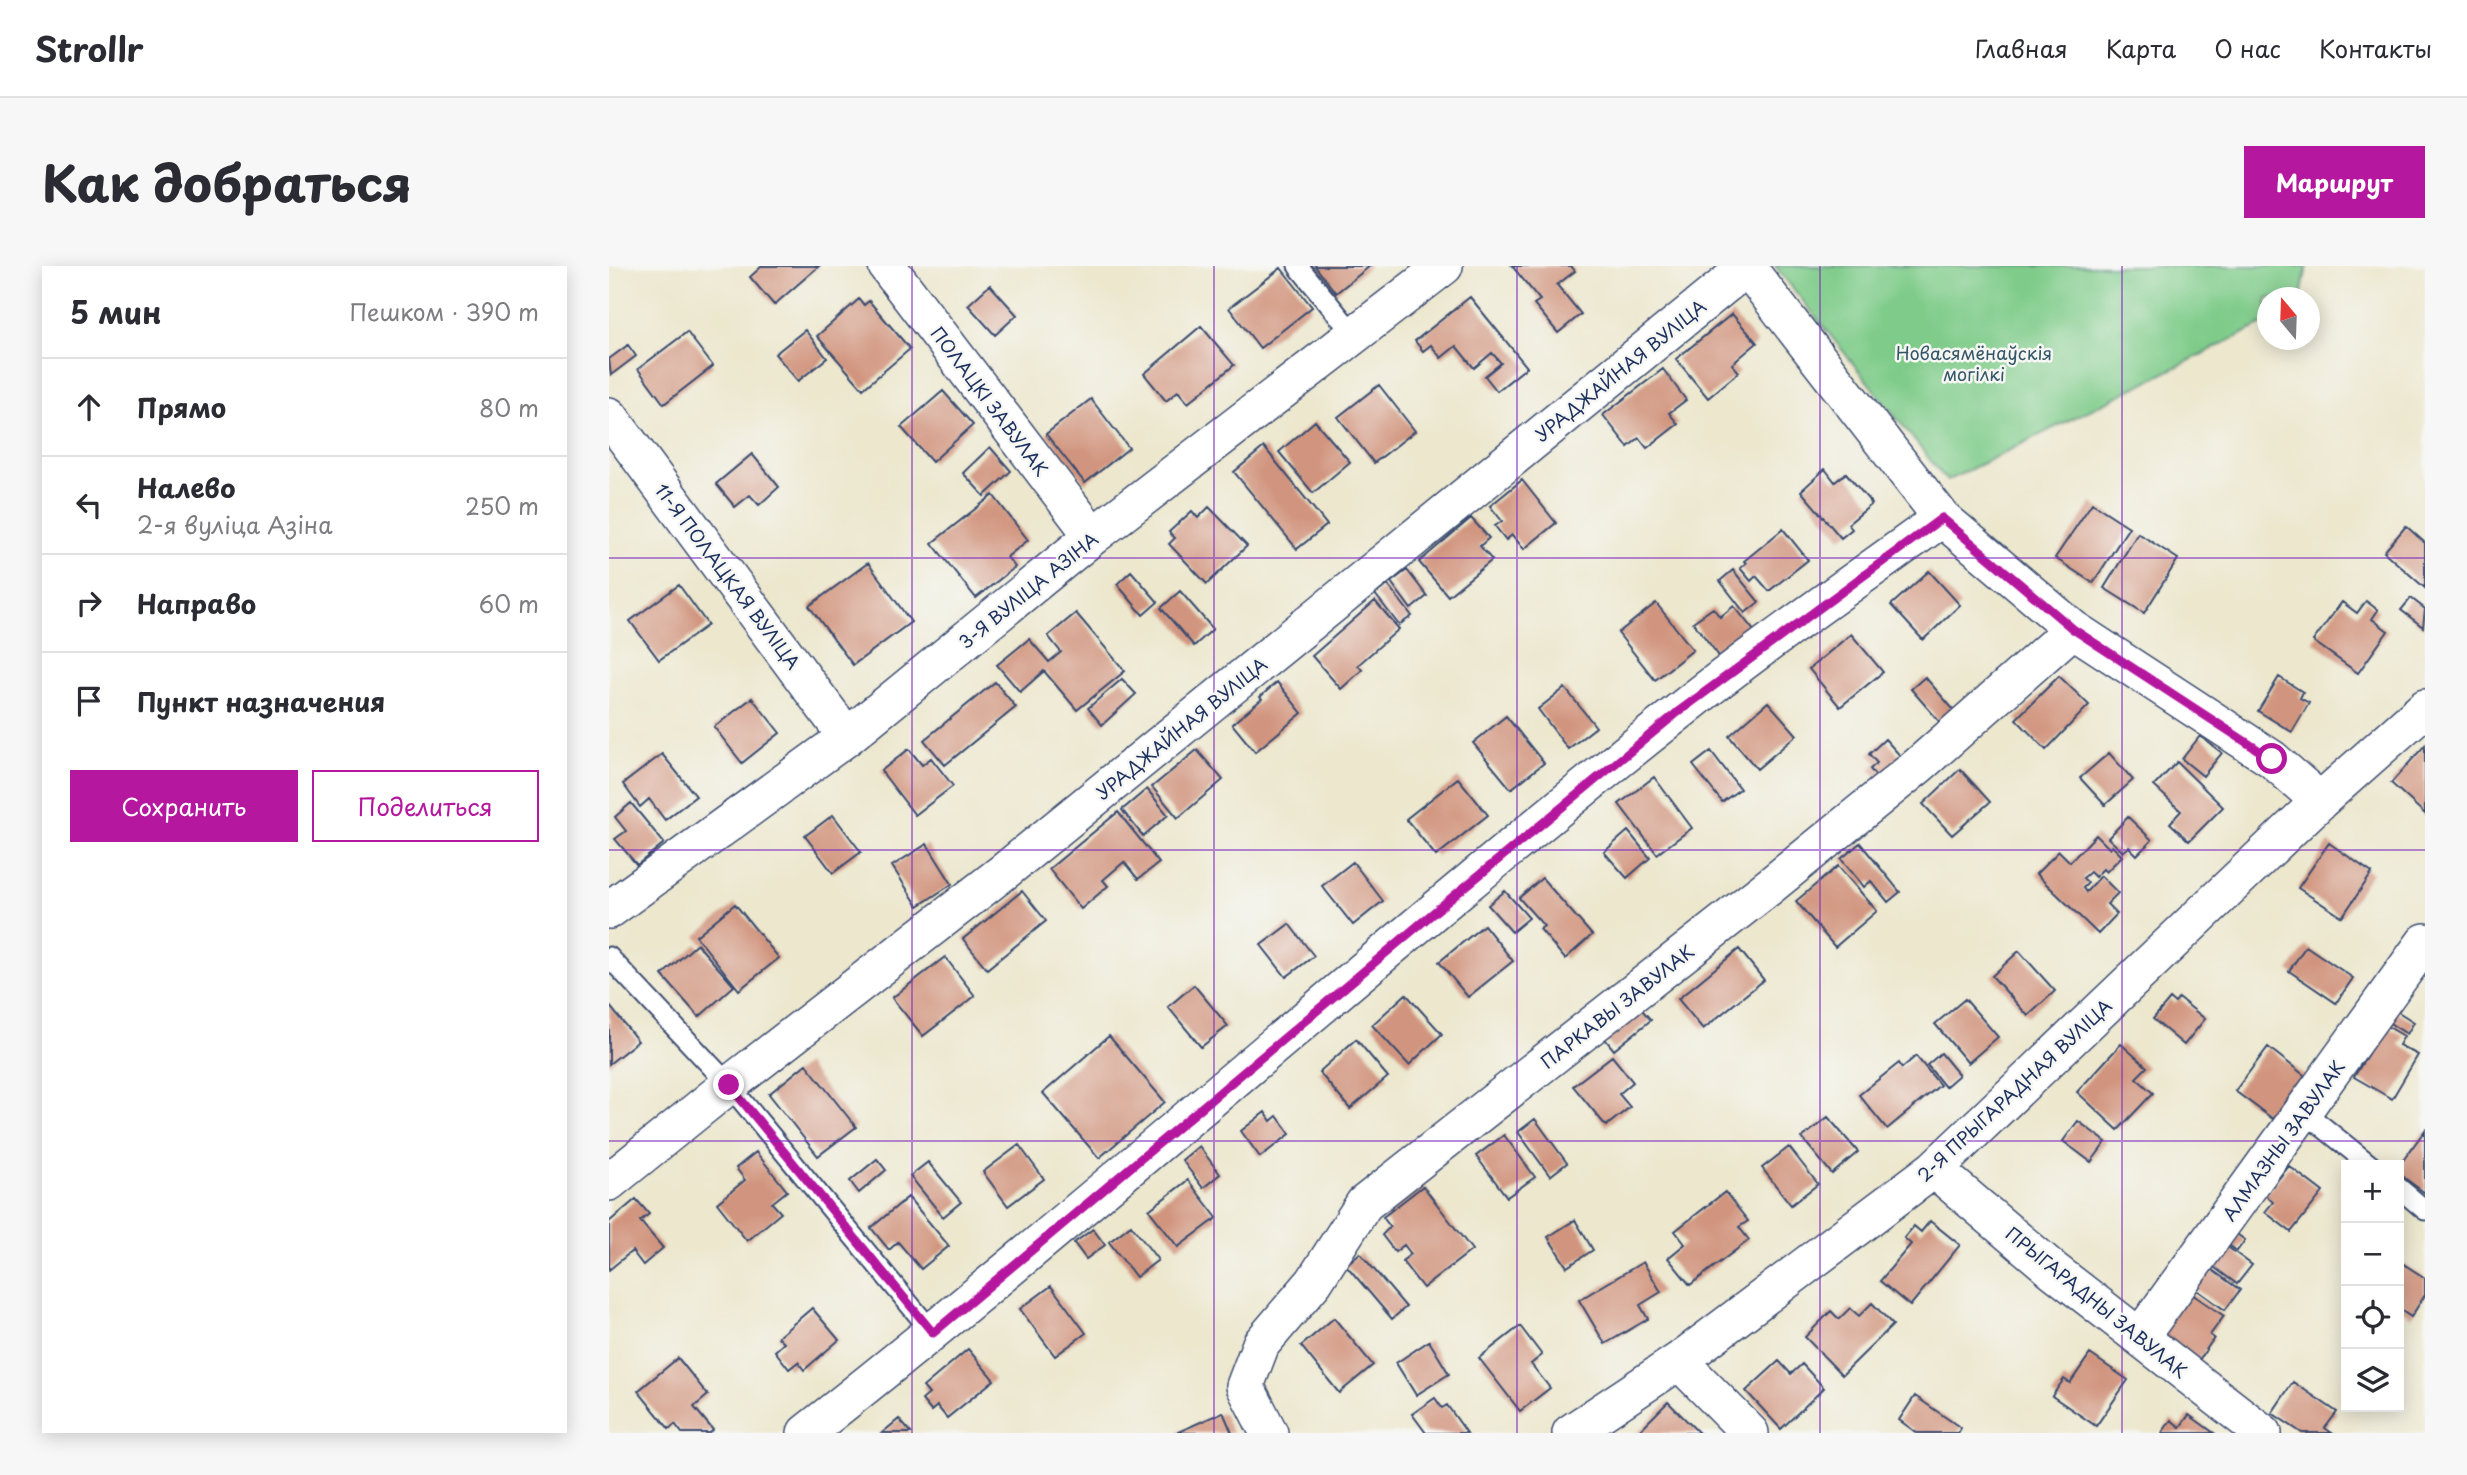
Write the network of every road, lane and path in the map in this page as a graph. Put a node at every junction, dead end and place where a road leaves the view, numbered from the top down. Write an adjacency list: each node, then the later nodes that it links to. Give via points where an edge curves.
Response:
1 (887, 266): 8 (street, ПОЛАЦКІ ЗАВУЛАК)
2 (1298, 266): 5 (lane)
3 (1444, 266): 5 (street, 3-Я ВУЛІЦА АЗІНА)
4 (1746, 266): 7 (street); 16 (street, УРАДЖАЙНАЯ ВУЛІЦА, via 1006,870)
5 (1355, 336): 8 (street, 3-Я ВУЛІЦА АЗІНА)
6 (609, 416): 11 (street, 11-Я ПОЛАЦКАЯ ВУЛІЦА)
7 (1942, 518): 9 (street); 23 (street, via 1678,712)
8 (1093, 536): 11 (street, 3-Я ВУЛІЦА АЗІНА)
9 (2073, 629): 12 (street, via 2272,759); 27 (street, ПАРКАВЫ ЗАВУЛАК, via 1919,765 1770,886 1364,1204 1314,1283 1261,1344 1245,1386)
10 (2425, 708): 12 (street, 2-Я ПРЫГАРАДНАЯ ВУЛІЦА)
11 (848, 737): 13 (street, 3-Я ВУЛІЦА АЗІНА)
12 (2320, 801): 19 (street, 2-Я ПРЫГАРАДНАЯ ВУЛІЦА)
13 (609, 910)
14 (2425, 942): 17 (street, АЛМАЗНЫ ЗАВУЛАК)
15 (609, 957): 16 (lane)
16 (729, 1085): 20 (street, УРАДЖАЙНАЯ ВУЛІЦА); 23 (lane)
17 (2303, 1111): 18 (lane); 24 (street, АЛМАЗНЫ ЗАВУЛАК)
18 (2364, 1160)
19 (1934, 1168): 24 (street, ПРЫГАРАДНЫ ЗАВУЛАК); 25 (street, 2-Я ПРЫГАРАДНАЯ ВУЛІЦА)
20 (609, 1182)
21 (2404, 1192): 22 (lane)
22 (2425, 1210)
23 (933, 1333): 26 (street)
24 (2140, 1337): 30 (street, ПРЫГАРАДНЫ ЗАВУЛАК)
25 (1679, 1361): 28 (street, 2-Я ПРЫГАРАДНАЯ ВУЛІЦА); 29 (street)
26 (806, 1433)
27 (1269, 1433)
28 (1571, 1433)
29 (1750, 1433)
30 (2263, 1433)

